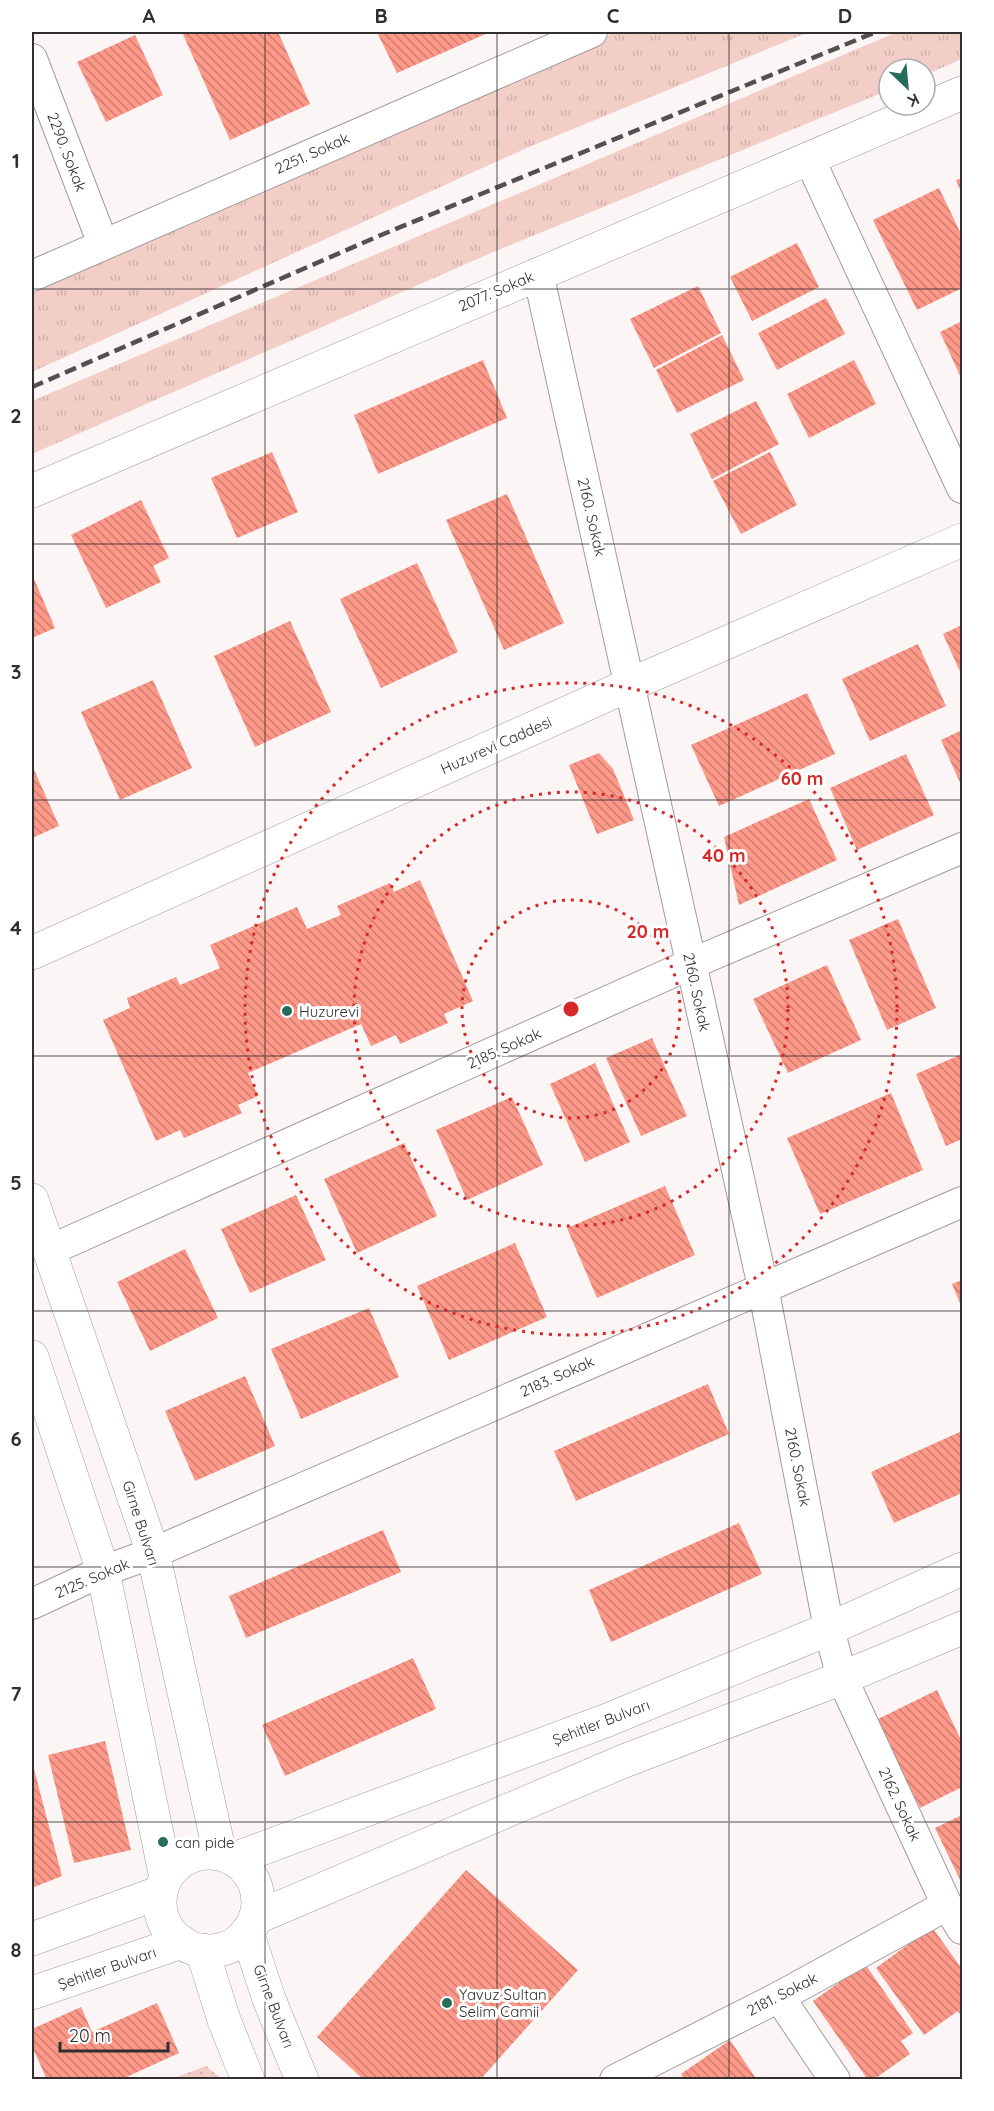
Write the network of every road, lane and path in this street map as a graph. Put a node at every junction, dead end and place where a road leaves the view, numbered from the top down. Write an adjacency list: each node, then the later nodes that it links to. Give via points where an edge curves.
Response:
1 (592, 32): 5 (street, 2251. Sokak)
2 (32, 59): 5 (street, 2290. Sokak)
3 (963, 93): 4 (main road, 2077. Sokak)
4 (809, 158): 6 (main road, 2077. Sokak); 8 (street)
5 (103, 244): 7 (street, 2251. Sokak)
6 (538, 273): 9 (main road, 2077. Sokak); 11 (street, 2160. Sokak)
7 (32, 276)
8 (963, 488)
9 (32, 491)
10 (963, 540): 11 (main road, Huzurevi Caddesi)
11 (630, 685): 13 (main road, Huzurevi Caddesi); 14 (street, 2160. Sokak)
12 (963, 848): 14 (street, 2185. Sokak)
13 (32, 953)
14 (691, 964): 17 (street, 2185. Sokak); 18 (street, 2160. Sokak)
15 (32, 1200): 17 (main road, Girne Bulvarı)
16 (963, 1202): 18 (street, 2183. Sokak)
17 (48, 1251): 20 (main road, Girne Bulvarı)
18 (763, 1287): 20 (street, 2183. Sokak); 25 (street, 2160. Sokak)
19 (32, 1357): 22 (main road)
20 (153, 1553): 22 (street, 2125. Sokak); 27 (main road, Girne Bulvarı)
21 (963, 1569): 25 (main road, Şehitler Bulvarı)
22 (103, 1571): 23 (street, 2125. Sokak); 28 (main road)
23 (32, 1604)
24 (963, 1628): 26 (main road, Şehitler Bulvarı)
25 (830, 1629): 26 (street, 2160. Sokak); 27 (main road, Şehitler Bulvarı, via 605,1721)
26 (842, 1677): 29 (street, 2162. Sokak); 30 (main road, Şehitler Bulvarı, via 624,1761)
27 (227, 1857): 28 (main road, Şehitler Bulvarı, via 204,1853 189,1857 176,1866); 30 (main road, via 247,1870 255,1885 258,1901)
28 (164, 1885): 31 (main road, Şehitler Bulvarı); 32 (main road, Şehitler Bulvarı, via 160,1908 165,1923)
29 (955, 1917): 34 (street, 2181. Sokak)
30 (251, 1925): 32 (main road, Şehitler Bulvarı, via 226,1946); 37 (main road, Girne Bulvarı, via 269,1999)
31 (32, 1939)
32 (192, 1946): 33 (main road, Şehitler Bulvarı); 36 (main road)
33 (32, 1994)
34 (779, 1997): 35 (street, 2181. Sokak); 38 (street)
35 (633, 2075)
36 (249, 2079)
37 (302, 2079)
38 (835, 2079)

